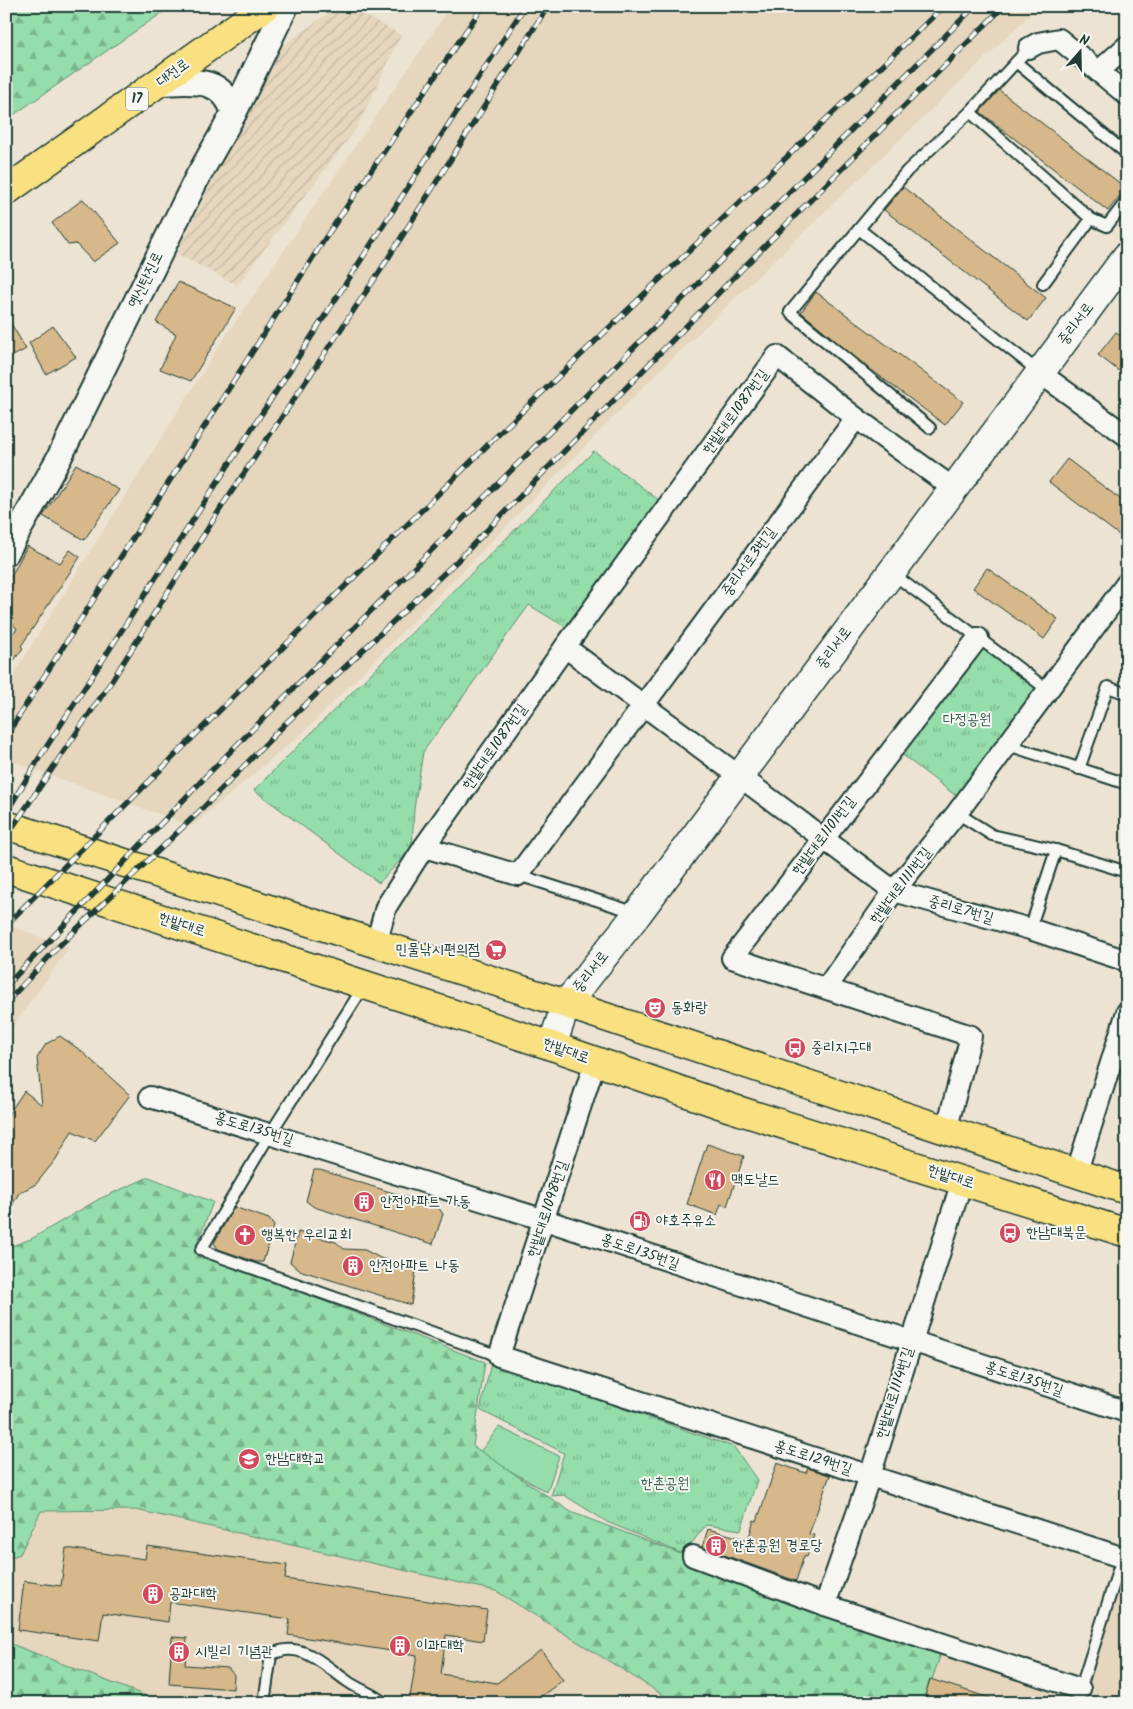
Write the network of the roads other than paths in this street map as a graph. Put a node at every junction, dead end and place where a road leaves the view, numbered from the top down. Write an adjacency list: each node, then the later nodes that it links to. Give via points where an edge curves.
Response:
1 (266, 6): 6 (main road, 대전로 / 17)
2 (286, 6): 9 (street, 옛신탄진로)
3 (1127, 46): 5 (street)
4 (1022, 55): 5 (street, via 1038,43 1058,39); 8 (lane); 10 (lane)
5 (1099, 72): 7 (street)
6 (159, 83): 9 (street, via 201,82 217,88 230,100); 11 (main road, 대전로 / 17)
7 (1127, 95)
8 (970, 112): 13 (lane); 14 (lane, via 906,171)
9 (234, 113): 22 (street, 옛신탄진로, via 196,180 59,458)
10 (1127, 154)
11 (6, 191)
12 (1127, 200): 13 (lane, via 1107,226)
13 (1090, 219): 16 (lane)
14 (859, 229): 17 (lane); 19 (lane, via 790,312)
15 (1127, 256): 17 (main road, 중리서로)
16 (1043, 284)
17 (1040, 373): 20 (street); 21 (main road, 중리서로)
18 (856, 418): 21 (street, 한밭대로1087번길); 26 (street, 한밭대로1087번길, via 777,356); 29 (street, 중리서로3번길)
19 (930, 428)
20 (1127, 436)
21 (953, 488): 23 (main road, 중리서로)
22 (6, 553)
23 (891, 572): 25 (lane); 32 (main road, 중리서로)
24 (1124, 592): 27 (street, 한밭대로1111번길)
25 (978, 638): 27 (lane); 36 (street, 한밭대로1101번길)
26 (566, 647): 29 (street); 37 (street, 한밭대로1087번길)
27 (1048, 690): 30 (street, 한밭대로1111번길)
28 (1127, 694): 31 (lane, via 1108,687)
29 (643, 706): 32 (street); 41 (street, 중리서로3번길)
30 (1008, 744): 31 (lane); 34 (street, 한밭대로1111번길)
31 (1080, 769): 33 (lane)
32 (738, 776): 36 (street, 중리로7번길); 43 (main road, 중리서로)
33 (1127, 784)
34 (957, 813): 38 (lane, via 992,835); 42 (street, 한밭대로1111번길)
35 (6, 824): 45 (main road)
36 (824, 837): 42 (street, 중리로7번길); 48 (street, 한밭대로1101번길, via 732,958)
37 (424, 847): 41 (street); 45 (street, 한밭대로1087번길, via 386,907)
38 (1056, 850): 40 (lane); 44 (lane)
39 (6, 868): 47 (main road, 한밭대로)
40 (1127, 872)
41 (518, 875): 43 (lane)
42 (894, 892): 44 (street, 중리로7번길); 48 (street, 한밭대로1111번길)
43 (638, 913): 49 (main road, 중리서로)
44 (1030, 929): 46 (street, 중리로7번길)
45 (376, 944): 49 (main road)
46 (1127, 961)
47 (365, 984): 51 (main road, 한밭대로); 56 (lane)
48 (827, 987): 55 (street, via 971,1036)
49 (566, 1004): 51 (main road, 중리서로); 55 (main road)
50 (1127, 1012): 52 (street)
51 (552, 1046): 53 (main road, 한밭대로)
52 (1121, 1049): 57 (street)
53 (595, 1062): 58 (main road, 한밭대로); 60 (street, 한밭대로1098번길)
54 (150, 1097): 56 (street, 홍도로135번길)
55 (946, 1131): 57 (main road)
56 (270, 1134): 60 (street, 홍도로135번길); 63 (lane, via 201,1250)
57 (1076, 1174): 59 (main road)
58 (962, 1181): 61 (main road, 한밭대로); 62 (street, 한밭대로1114번길)
59 (1127, 1190)
60 (544, 1220): 62 (street, 홍도로135번길); 63 (street, 한밭대로1098번길)
61 (1127, 1233)
62 (910, 1342): 64 (street, 홍도로135번길); 65 (street, 한밭대로1114번길)
63 (499, 1356): 65 (street, 홍도로129번길)
64 (1127, 1412)
65 (870, 1476): 67 (street, 홍도로129번길); 68 (street, 한밭대로1114번길)
66 (693, 1556): 68 (street)
67 (1125, 1558): 69 (lane)
68 (825, 1605): 69 (street)
69 (1078, 1696)
70 (264, 1703): 71 (lane, via 271,1655 280,1650 292,1650 316,1657 348,1682)
71 (384, 1703)

